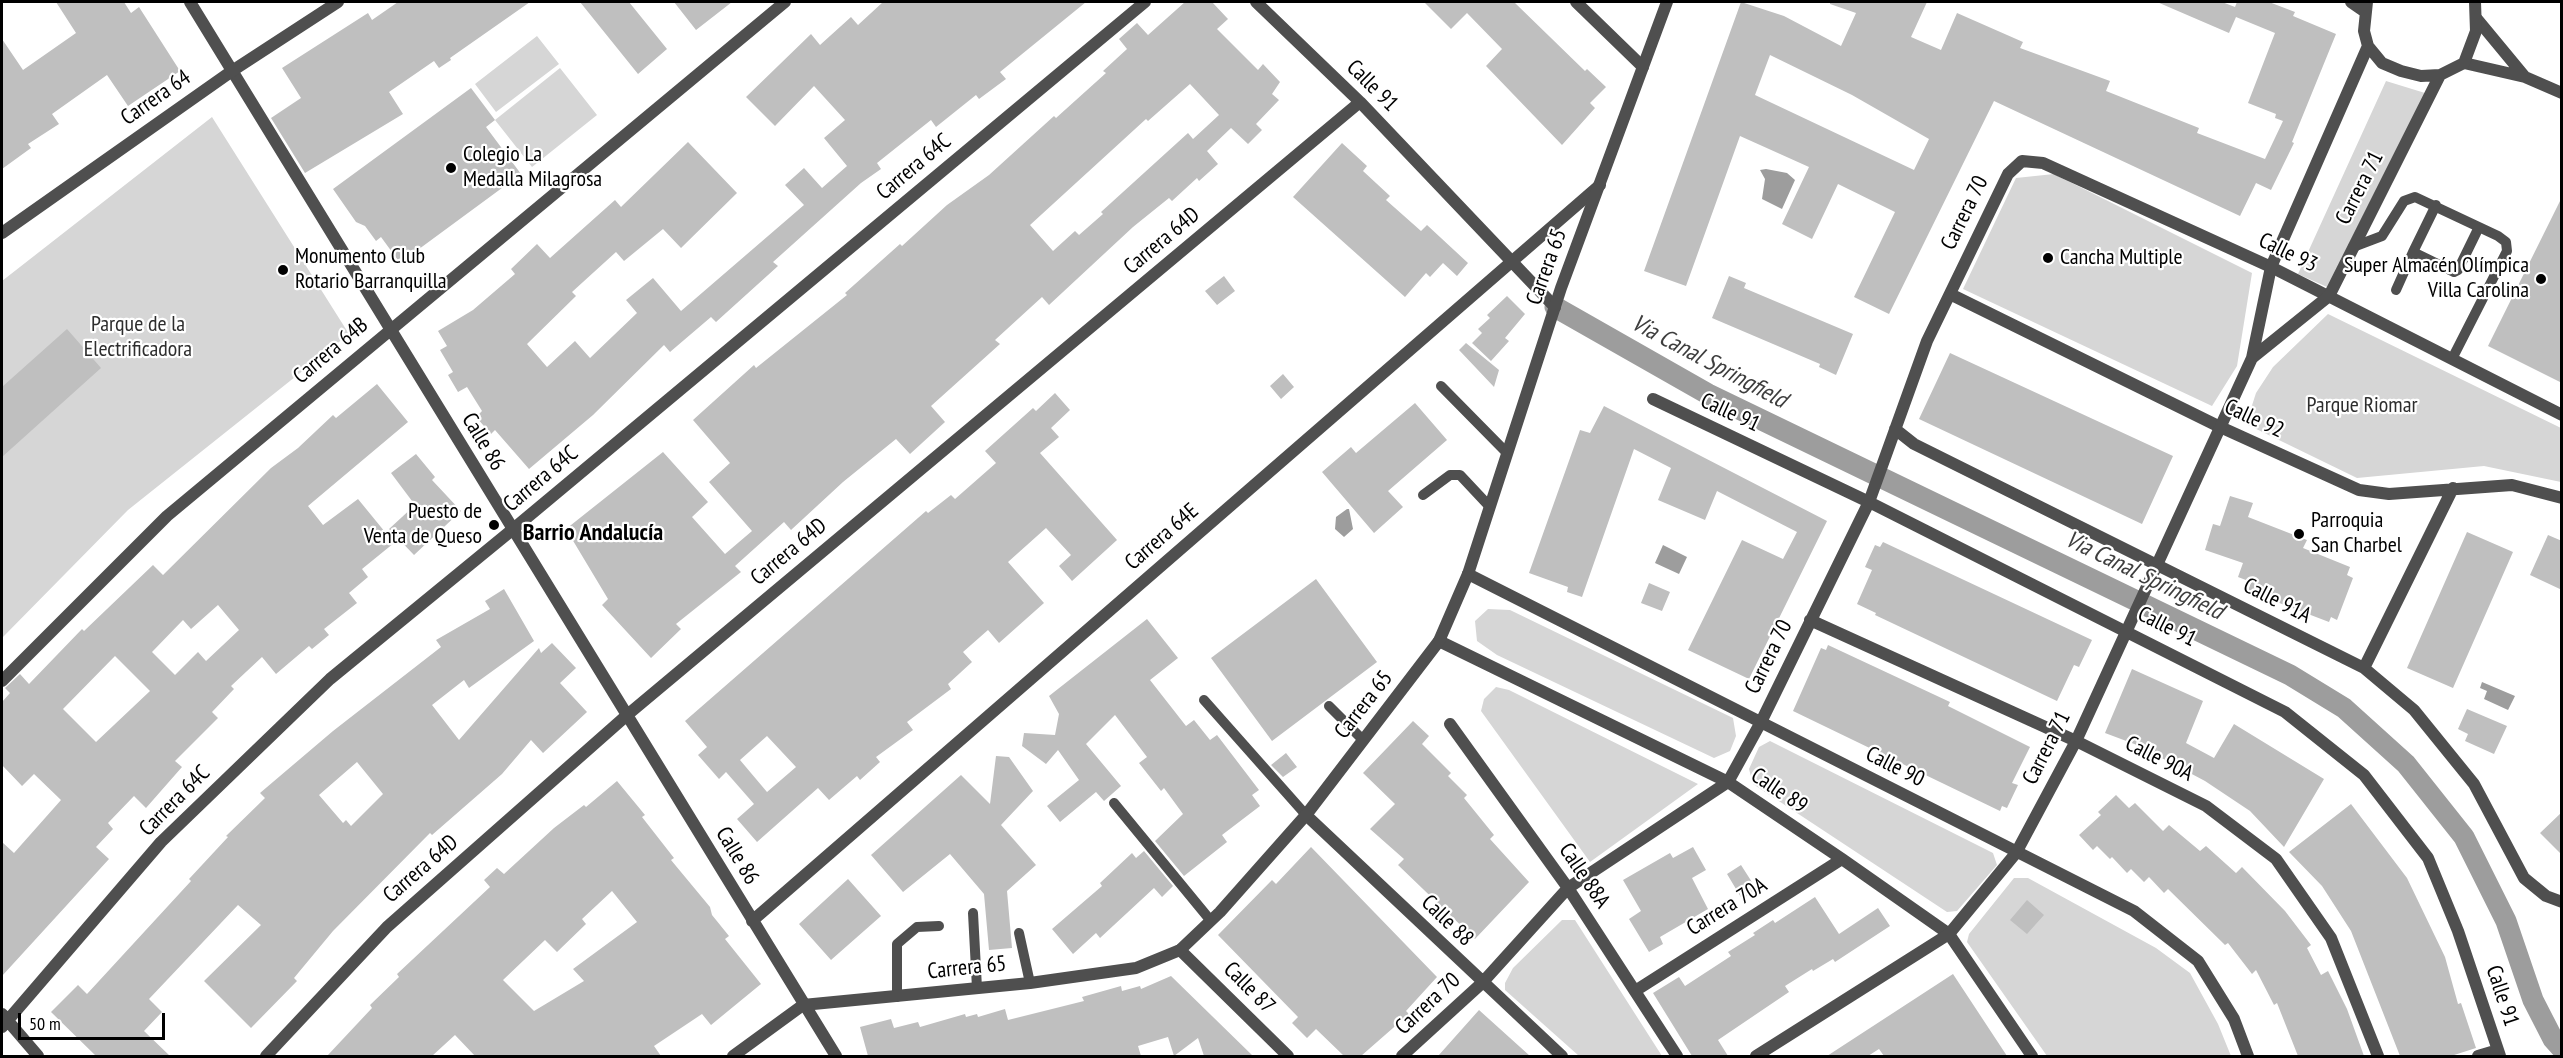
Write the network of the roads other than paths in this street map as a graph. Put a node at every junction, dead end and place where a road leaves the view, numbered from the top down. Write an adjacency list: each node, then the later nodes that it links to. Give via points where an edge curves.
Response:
1 (190, 2): 15 (street, Calle 86)
2 (338, 2): 15 (street, Carrera 64)
3 (785, 2): 33 (street, Carrera 64B)
4 (1144, 2): 47 (street, Carrera 64C)
5 (1256, 2): 19 (street, Calle 91)
6 (1576, 2): 14 (street)
7 (1667, 2): 14 (street, Carrera 65)
8 (2351, 2): 10 (street)
9 (2475, 2): 11 (street)
10 (2366, 6): 12 (street, via 2364,31)
11 (2477, 19): 13 (street); 17 (street)
12 (2368, 46): 16 (street, via 2382,63 2401,71); 28 (street, Carrera 71)
13 (2464, 63): 16 (street); 17 (street)
14 (1643, 67): 21 (street, Carrera 65)
15 (232, 71): 24 (street, Carrera 64); 33 (street, Calle 86)
16 (2440, 75): 25 (street, Carrera 71)
17 (2525, 76): 18 (street)
18 (2562, 93)
19 (1360, 102): 27 (street, Calle 91); 57 (street, Carrera 64D)
20 (2022, 161): 28 (street, Calle 93, via 2043,163); 30 (street, Carrera 70, via 2008,174)
21 (1599, 185): 27 (street, Carrera 64E); 32 (street, Carrera 65)
22 (2436, 205): 23 (lane); 25 (lane, via 2415,196 2404,201 2382,236); 26 (lane)
23 (2479, 226): 26 (lane, via 2454,272); 35 (lane, via 2506,242 2507,251)
24 (2, 233)
25 (2353, 248): 31 (street, Carrera 71)
26 (2413, 252): 29 (lane)
27 (1511, 262): 32 (street, Calle 91); 70 (street, Carrera 64E)
28 (2271, 267): 31 (street, Calle 93); 34 (street, Carrera 71)
29 (2396, 290)
30 (1950, 294): 39 (street, Calle 92); 40 (street, Carrera 70, via 1927,341)
31 (2329, 296): 34 (street, Carrera 71); 35 (street, Calle 93)
32 (1555, 307): 41 (street, Carrera 65)
33 (390, 329): 47 (street, Calle 86); 54 (street, Carrera 64B, via 167,516)
34 (2252, 358): 39 (street, Carrera 71)
35 (2452, 359): 38 (street, Calle 93)
36 (1441, 386): 41 (lane)
37 (1653, 399): 45 (street, Calle 91)
38 (2562, 414)
39 (2218, 426): 42 (street, Calle 92, via 2359,489 2389,494); 48 (street, Carrera 71)
40 (1895, 429): 45 (street, Carrera 70); 48 (street, Calle 91A, via 1914,444)
41 (1507, 453): 46 (street, Carrera 65)
42 (2453, 488): 44 (street, Calle 92, via 2512,485); 53 (street)
43 (1423, 495): 46 (lane, via 1450,475 1460,475)
44 (2562, 498)
45 (1869, 502): 50 (street, Carrera 70); 51 (street, Calle 91)
46 (1490, 507): 49 (street, Carrera 65)
47 (512, 530): 57 (street, Calle 86); 82 (street, Carrera 64C, via 321,687 161,842)
48 (2158, 565): 51 (street, Carrera 71); 53 (street, Calle 91A)
49 (1468, 574): 52 (street, Carrera 65); 58 (street, Calle 90)
50 (1810, 620): 58 (street, Carrera 70); 61 (street, Calle 90A)
51 (2128, 630): 61 (street, Carrera 71); 83 (street, Calle 91, via 2285,712 2364,775 2428,858 2458,931)
52 (1439, 641): 60 (street, Carrera 65); 62 (street, Calle 89)
53 (2364, 668): 68 (street, Calle 91A, via 2414,710 2474,784 2524,878 2546,896)
54 (2, 681)
55 (1204, 700): 64 (lane)
56 (1329, 706): 60 (lane)
57 (626, 716): 70 (street, Calle 86); 85 (street, Carrera 64D, via 387,927)
58 (1761, 722): 62 (street, Carrera 70); 65 (street, Calle 90)
59 (1450, 724): 67 (street, Calle 88A)
60 (1363, 740): 64 (street, Carrera 65)
61 (2076, 741): 65 (street, Carrera 71); 95 (street, Calle 90A, via 2206,806 2276,859 2331,938)
62 (1728, 782): 66 (street, Calle 89); 67 (street, Carrera 70)
63 (1114, 803): 71 (lane)
64 (1306, 815): 71 (street, Carrera 65); 77 (street, Calle 88)
65 (2016, 853): 74 (street, Carrera 71); 94 (street, Calle 90, via 2134,911 2198,961 2234,1019)
66 (1842, 859): 74 (street, Calle 89); 79 (street, Carrera 70A)
67 (1568, 888): 77 (street, Carrera 70); 79 (street, Calle 88A)
68 (2562, 902)
69 (973, 913): 78 (lane)
70 (752, 921): 81 (street, Calle 86)
71 (1211, 921): 75 (street, Carrera 65)
72 (939, 926): 80 (lane, via 917,927 897,944)
73 (1019, 933): 76 (lane)
74 (1949, 934): 92 (street, Carrera 71); 93 (street, Calle 89)
75 (1180, 950): 76 (street, Carrera 65, via 1136,968); 88 (street, Calle 87)
76 (1030, 983): 78 (street, Carrera 65)
77 (1482, 983): 89 (street, Carrera 70); 90 (street, Calle 88)
78 (977, 988): 80 (street, Carrera 65)
79 (1635, 991): 91 (street, Calle 88A)
80 (897, 997): 81 (street, Carrera 65)
81 (803, 1005): 86 (street); 87 (street, Calle 86)
82 (3, 1020): 84 (street)
83 (2499, 1053): 96 (street)
84 (38, 1056)
85 (266, 1056)
86 (733, 1056)
87 (836, 1056)
88 (1288, 1056)
89 (1402, 1056)
90 (1562, 1056)
91 (1677, 1056)
92 (1756, 1056)
93 (2032, 1056)
94 (2248, 1056)
95 (2378, 1056)
96 (2478, 1056)

